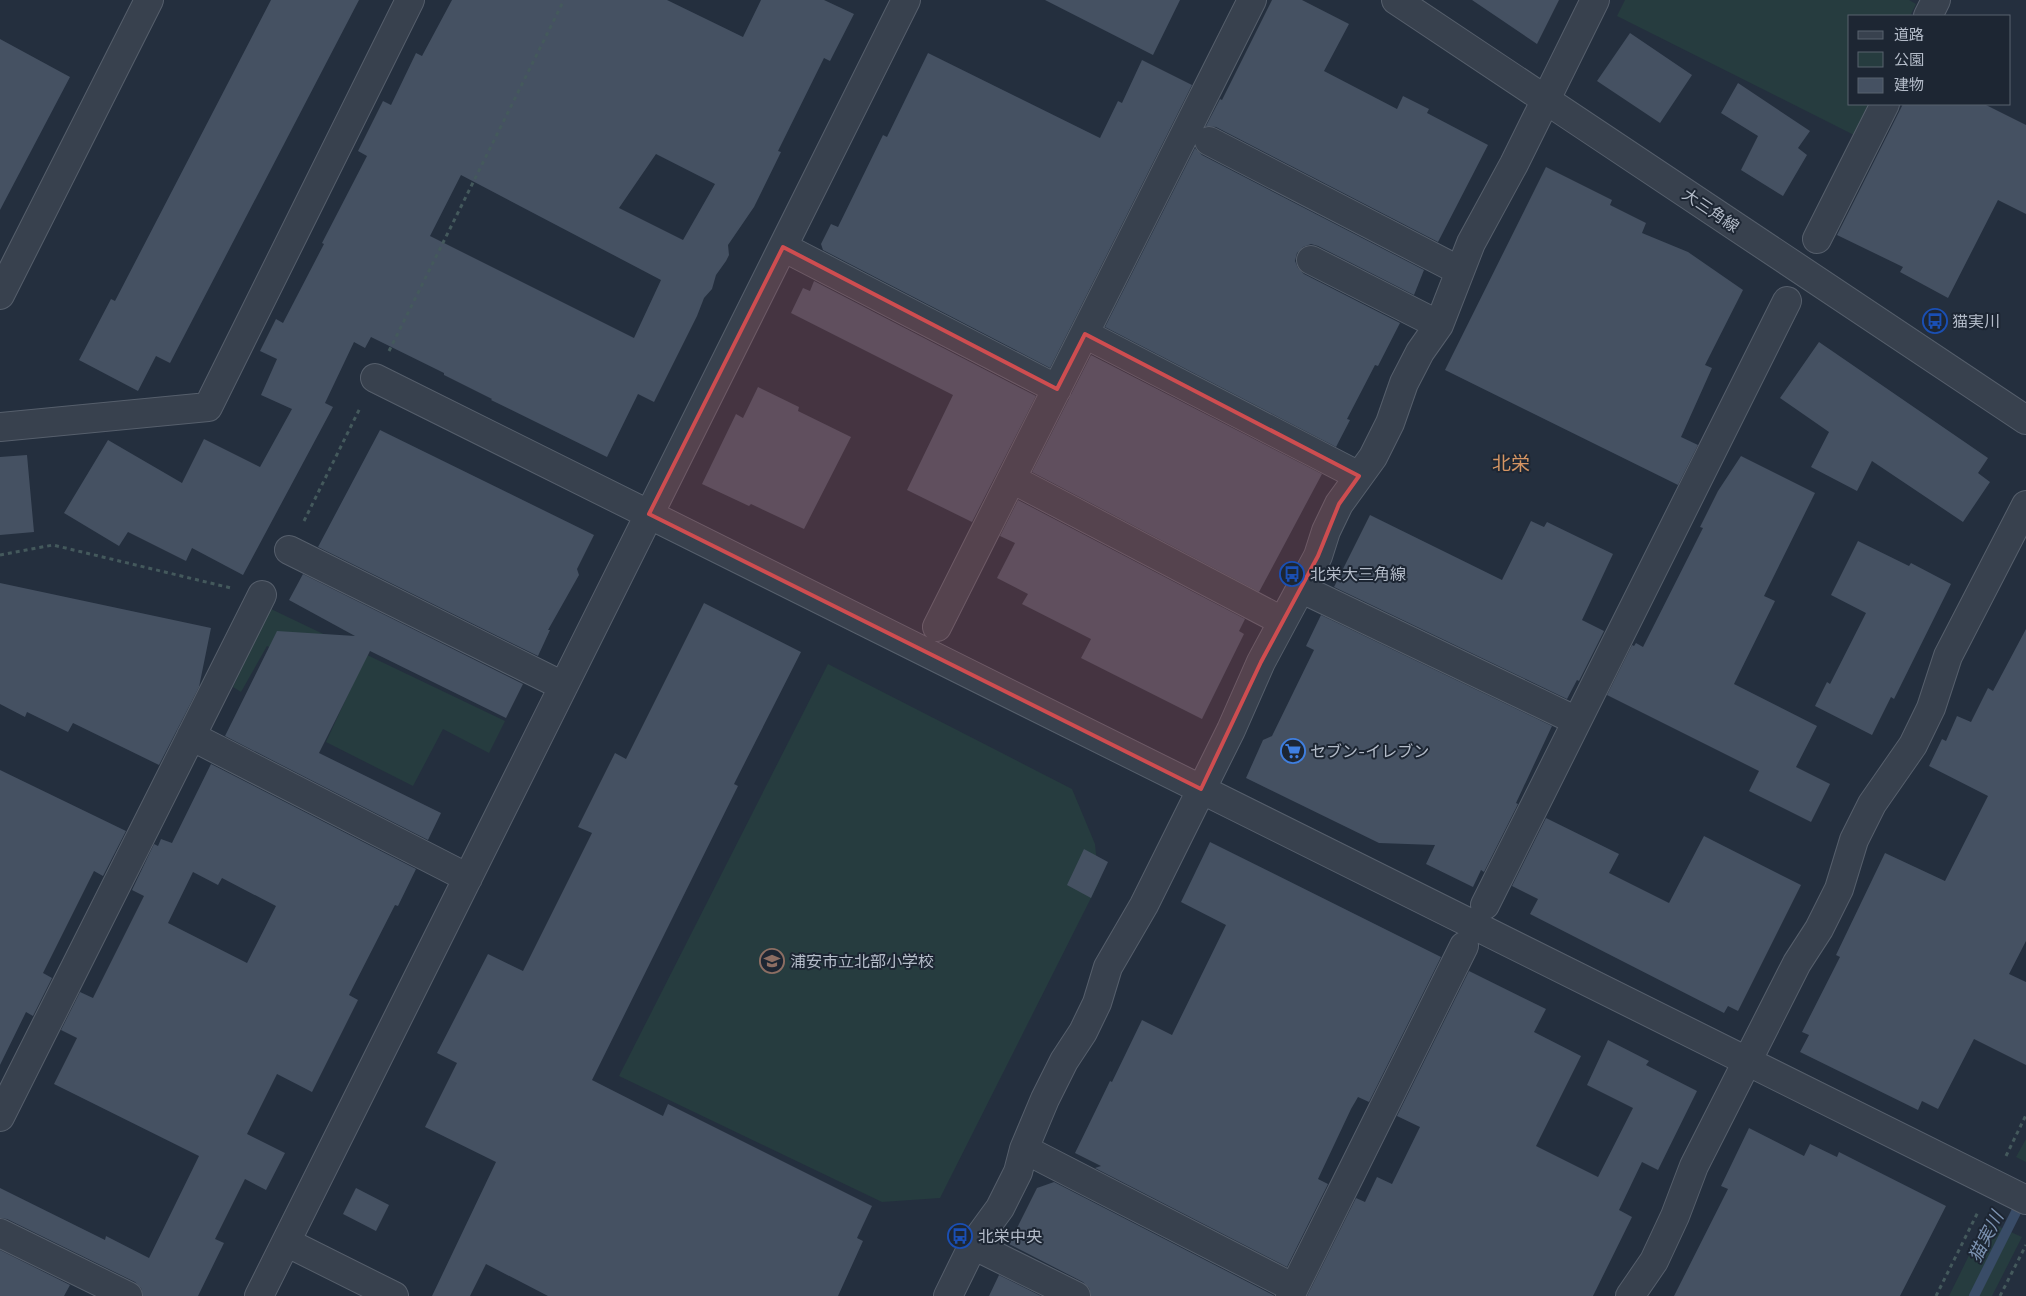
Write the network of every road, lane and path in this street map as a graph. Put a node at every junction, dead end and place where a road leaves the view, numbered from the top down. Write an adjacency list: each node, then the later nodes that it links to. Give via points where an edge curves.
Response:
1 (150, 0): 17 (street)
2 (410, 0): 24 (street, via 208,407)
3 (564, 0): 21 (path)
4 (906, 0): 14 (street)
5 (1252, 0): 20 (street)
6 (1396, 0): 10 (street, 大三角線)
7 (1595, 0): 10 (street)
8 (1936, 0): 9 (street)
9 (1928, 15)
10 (1546, 100): 16 (street, via 1471,243); 23 (street, 大三角線)
11 (1884, 105): 13 (street)
12 (1208, 141): 16 (street)
13 (1817, 239)
14 (783, 247): 22 (street); 28 (street)
15 (1311, 260): 19 (street)
16 (1460, 271): 19 (street)
17 (0, 295)
18 (1787, 300): 36 (street)
19 (1439, 325): 25 (street, via 1420,352 1390,423)
20 (1085, 334): 22 (street); 25 (street)
21 (375, 378): 28 (street); 29 (path)
22 (1057, 389): 26 (street)
23 (2026, 420)
24 (0, 427)
25 (1359, 476): 31 (street, via 1339,504 1318,556)
26 (1012, 479): 33 (street); 34 (street)
27 (2026, 505): 42 (street, via 1948,656 1913,745 1872,804 1854,840 1839,889)
28 (649, 514): 35 (street); 38 (street)
29 (290, 550): 35 (street)
30 (0, 555): 32 (path, via 53,545)
31 (1300, 588): 33 (street); 36 (street)
32 (262, 595): 37 (street)
33 (1282, 620): 38 (street)
34 (937, 627)
35 (563, 686): 39 (street)
36 (1577, 721): 40 (street)
37 (191, 736): 39 (street); 44 (street)
38 (1201, 789): 42 (street); 45 (street, via 1108,968 1083,1032 1060,1069)
39 (468, 878): 49 (street)
40 (1485, 906)
41 (1464, 946): 52 (street)
42 (1749, 1062): 46 (street); 58 (street, via 1694,1166 1654,1262)
43 (2026, 1116): 46 (path)
44 (0, 1117)
45 (1024, 1149): 50 (street, via 1018,1172 1000,1208); 52 (street)
46 (1992, 1183): 47 (street); 59 (path)
47 (2026, 1200)
48 (0, 1232): 53 (street)
49 (286, 1242): 54 (street); 55 (street)
50 (973, 1245): 56 (street); 57 (street)
51 (2026, 1245): 60 (path)
52 (1292, 1292)
53 (128, 1296)
54 (259, 1296)
55 (394, 1296)
56 (948, 1296)
57 (1076, 1296)
58 (1630, 1296)
59 (1936, 1296)
60 (2000, 1296)

